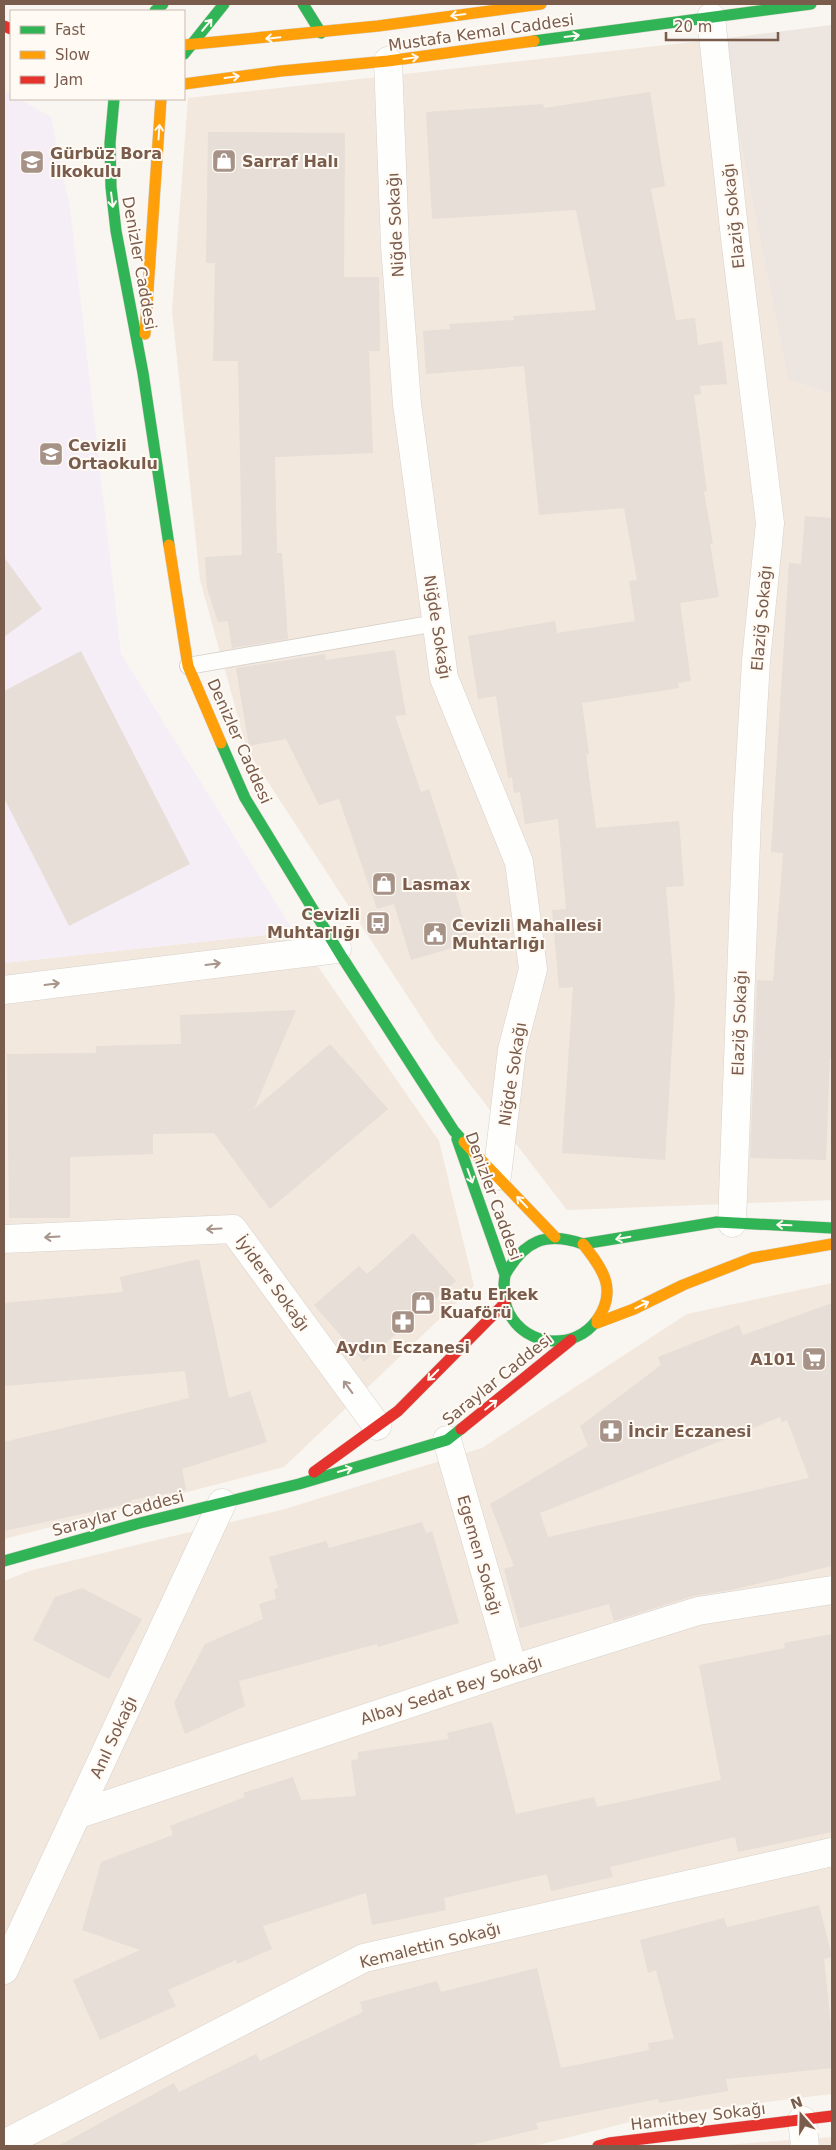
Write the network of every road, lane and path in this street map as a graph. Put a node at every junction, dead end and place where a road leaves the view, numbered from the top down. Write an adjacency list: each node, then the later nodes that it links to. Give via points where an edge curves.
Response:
1 (224, 4): 7 (street, one-way to 1)
2 (303, 4): 6 (street)
3 (541, 4): 6 (street, Mustafa Kemal Caddesi, one-way to 6)
4 (812, 4): 5 (street, Mustafa Kemal Caddesi)
5 (711, 17): 8 (street, Mustafa Kemal Caddesi, one-way to 5); 19 (street, Elaziğ Sokağı, via 770,523 756,661 747,816)
6 (321, 33): 7 (street, Mustafa Kemal Caddesi, one-way to 7)
7 (186, 49)
8 (388, 61): 9 (street, Mustafa Kemal Caddesi, one-way to 8, via 281,70); 13 (street, Niğde Sokağı, via 407,404)
9 (185, 84)
10 (114, 100): 12 (street, Denizler Caddesi, one-way to 12, via 110,134 111,187 116,231)
11 (161, 100): 12 (street, Denizler Caddesi, one-way to 11)
12 (143, 373): 14 (street, Denizler Caddesi)
13 (436, 623): 14 (lane); 18 (street, Niğde Sokağı, via 444,678 519,862 533,969 512,1050)
14 (188, 666): 15 (street, Denizler Caddesi, via 245,798)
15 (337, 948): 16 (street, one-way to 15); 17 (street, Denizler Caddesi)
16 (4, 990)
17 (454, 1130): 18 (street, Denizler Caddesi); 25 (street, Denizler Caddesi, one-way to 25)
18 (497, 1176): 21 (street, Denizler Caddesi, one-way to 18)
19 (732, 1223): 20 (street, one-way to 19); 23 (street, one-way to 23, via 704,1224)
20 (832, 1228)
21 (555, 1237): 23 (street); 25 (street, via 539,1240 524,1248 512,1260)
22 (4, 1239): 29 (street, İyidere Sokağı, one-way to 22, via 233,1228)
23 (583, 1244): 27 (street, via 597,1256 606,1272 609,1290 606,1308)
24 (832, 1244): 27 (street, one-way to 24, via 752,1258)
25 (505, 1275): 26 (street, Denizler Caddesi)
26 (505, 1303): 28 (street, via 511,1318 522,1331 554,1342); 29 (street, Saraylar Caddesi, one-way to 29, via 398,1410)
27 (597, 1323): 28 (street, via 585,1334)
28 (571, 1340): 30 (street, Saraylar Caddesi, one-way to 28)
29 (377, 1426): 31 (street, Saraylar Caddesi)
30 (447, 1440): 31 (street, Saraylar Caddesi, one-way to 30); 35 (street, Egemen Sokağı)
31 (299, 1484): 32 (street, Saraylar Caddesi)
32 (222, 1504): 33 (street, Saraylar Caddesi); 36 (street, Anıl Sokağı)
33 (4, 1561)
34 (832, 1590): 35 (street, Albay Sedat Bey Sokağı, via 698,1611)
35 (513, 1669): 36 (street, Albay Sedat Bey Sokağı)
36 (76, 1815): 38 (street, Anıl Sokağı)
37 (832, 1852): 41 (street, Kemalettin Sokağı, via 364,1958)
38 (4, 1970)
39 (832, 2116): 40 (street, Hamitbey Sokağı)
40 (803, 2133): 42 (street, Hamitbey Sokağı)
41 (4, 2144)
42 (598, 2146)

